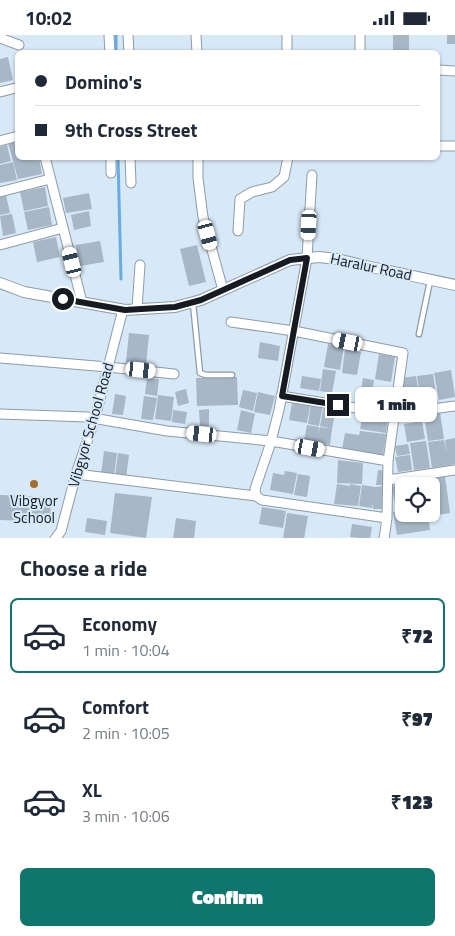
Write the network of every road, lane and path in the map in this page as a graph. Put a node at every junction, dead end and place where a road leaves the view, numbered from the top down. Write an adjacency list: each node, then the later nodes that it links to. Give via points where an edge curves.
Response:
1 (109, 35): 8 (street)
2 (128, 35): 9 (street)
3 (196, 35): 10 (street)
4 (287, 35): 11 (street)
5 (360, 35): 12 (street)
6 (0, 38): 7 (street)
7 (19, 45)
8 (110, 50)
9 (129, 50)
10 (197, 50)
11 (287, 50)
12 (360, 50)
13 (440, 70): 14 (street)
14 (455, 71)
15 (15, 88): 16 (street)
16 (0, 92)
17 (15, 137): 18 (street)
18 (0, 141)
19 (440, 146): 20 (street)
20 (455, 146)
21 (46, 160): 28 (street)
22 (111, 160): 26 (street)
23 (130, 160): 29 (street)
24 (198, 160): 39 (street, via 203,217)
25 (287, 160): 32 (street, via 284,177 272,187 240,199)
26 (111, 173)
27 (312, 175): 34 (street)
28 (50, 179): 30 (street); 31 (street)
29 (131, 183)
30 (0, 191)
31 (63, 228): 33 (street); 40 (street)
32 (238, 231)
33 (0, 245)
34 (307, 258): 36 (street, Haralur Road, via 337,259); 39 (street, Haralur Road, via 290,260); 45 (street)
35 (140, 265): 42 (street)
36 (430, 280): 38 (street, Haralur Road); 46 (lane)
37 (0, 283): 40 (street, Haralur Road)
38 (455, 285)
39 (223, 290): 41 (street, Haralur Road)
40 (82, 302): 43 (street, Haralur Road)
41 (193, 302): 42 (street, Haralur Road, via 175,307); 50 (lane, via 200,373)
42 (137, 309): 43 (street, Haralur Road)
43 (125, 310): 48 (street, Vibgyor School Road)
44 (231, 322): 45 (street)
45 (294, 331): 51 (street); 54 (street, via 402,353)
46 (419, 333)
47 (4, 358): 48 (street)
48 (108, 367): 49 (street); 55 (street, Vibgyor School Road)
49 (174, 374)
50 (232, 375)
51 (282, 396): 54 (street); 56 (street)
52 (455, 406): 54 (street)
53 (0, 414): 55 (street)
54 (394, 414): 57 (street)
55 (95, 419): 56 (street, via 167,431); 59 (street, Vibgyor School Road)
56 (270, 441): 57 (street); 61 (street, via 255,489)
57 (388, 461): 60 (street)
58 (455, 470): 60 (street)
59 (76, 474): 61 (street); 63 (street, Vibgyor School Road, via 61,531)
60 (388, 479): 62 (street)
61 (256, 496): 62 (street, via 262,500)
62 (387, 518): 64 (street)
63 (55, 538)
64 (384, 538)

